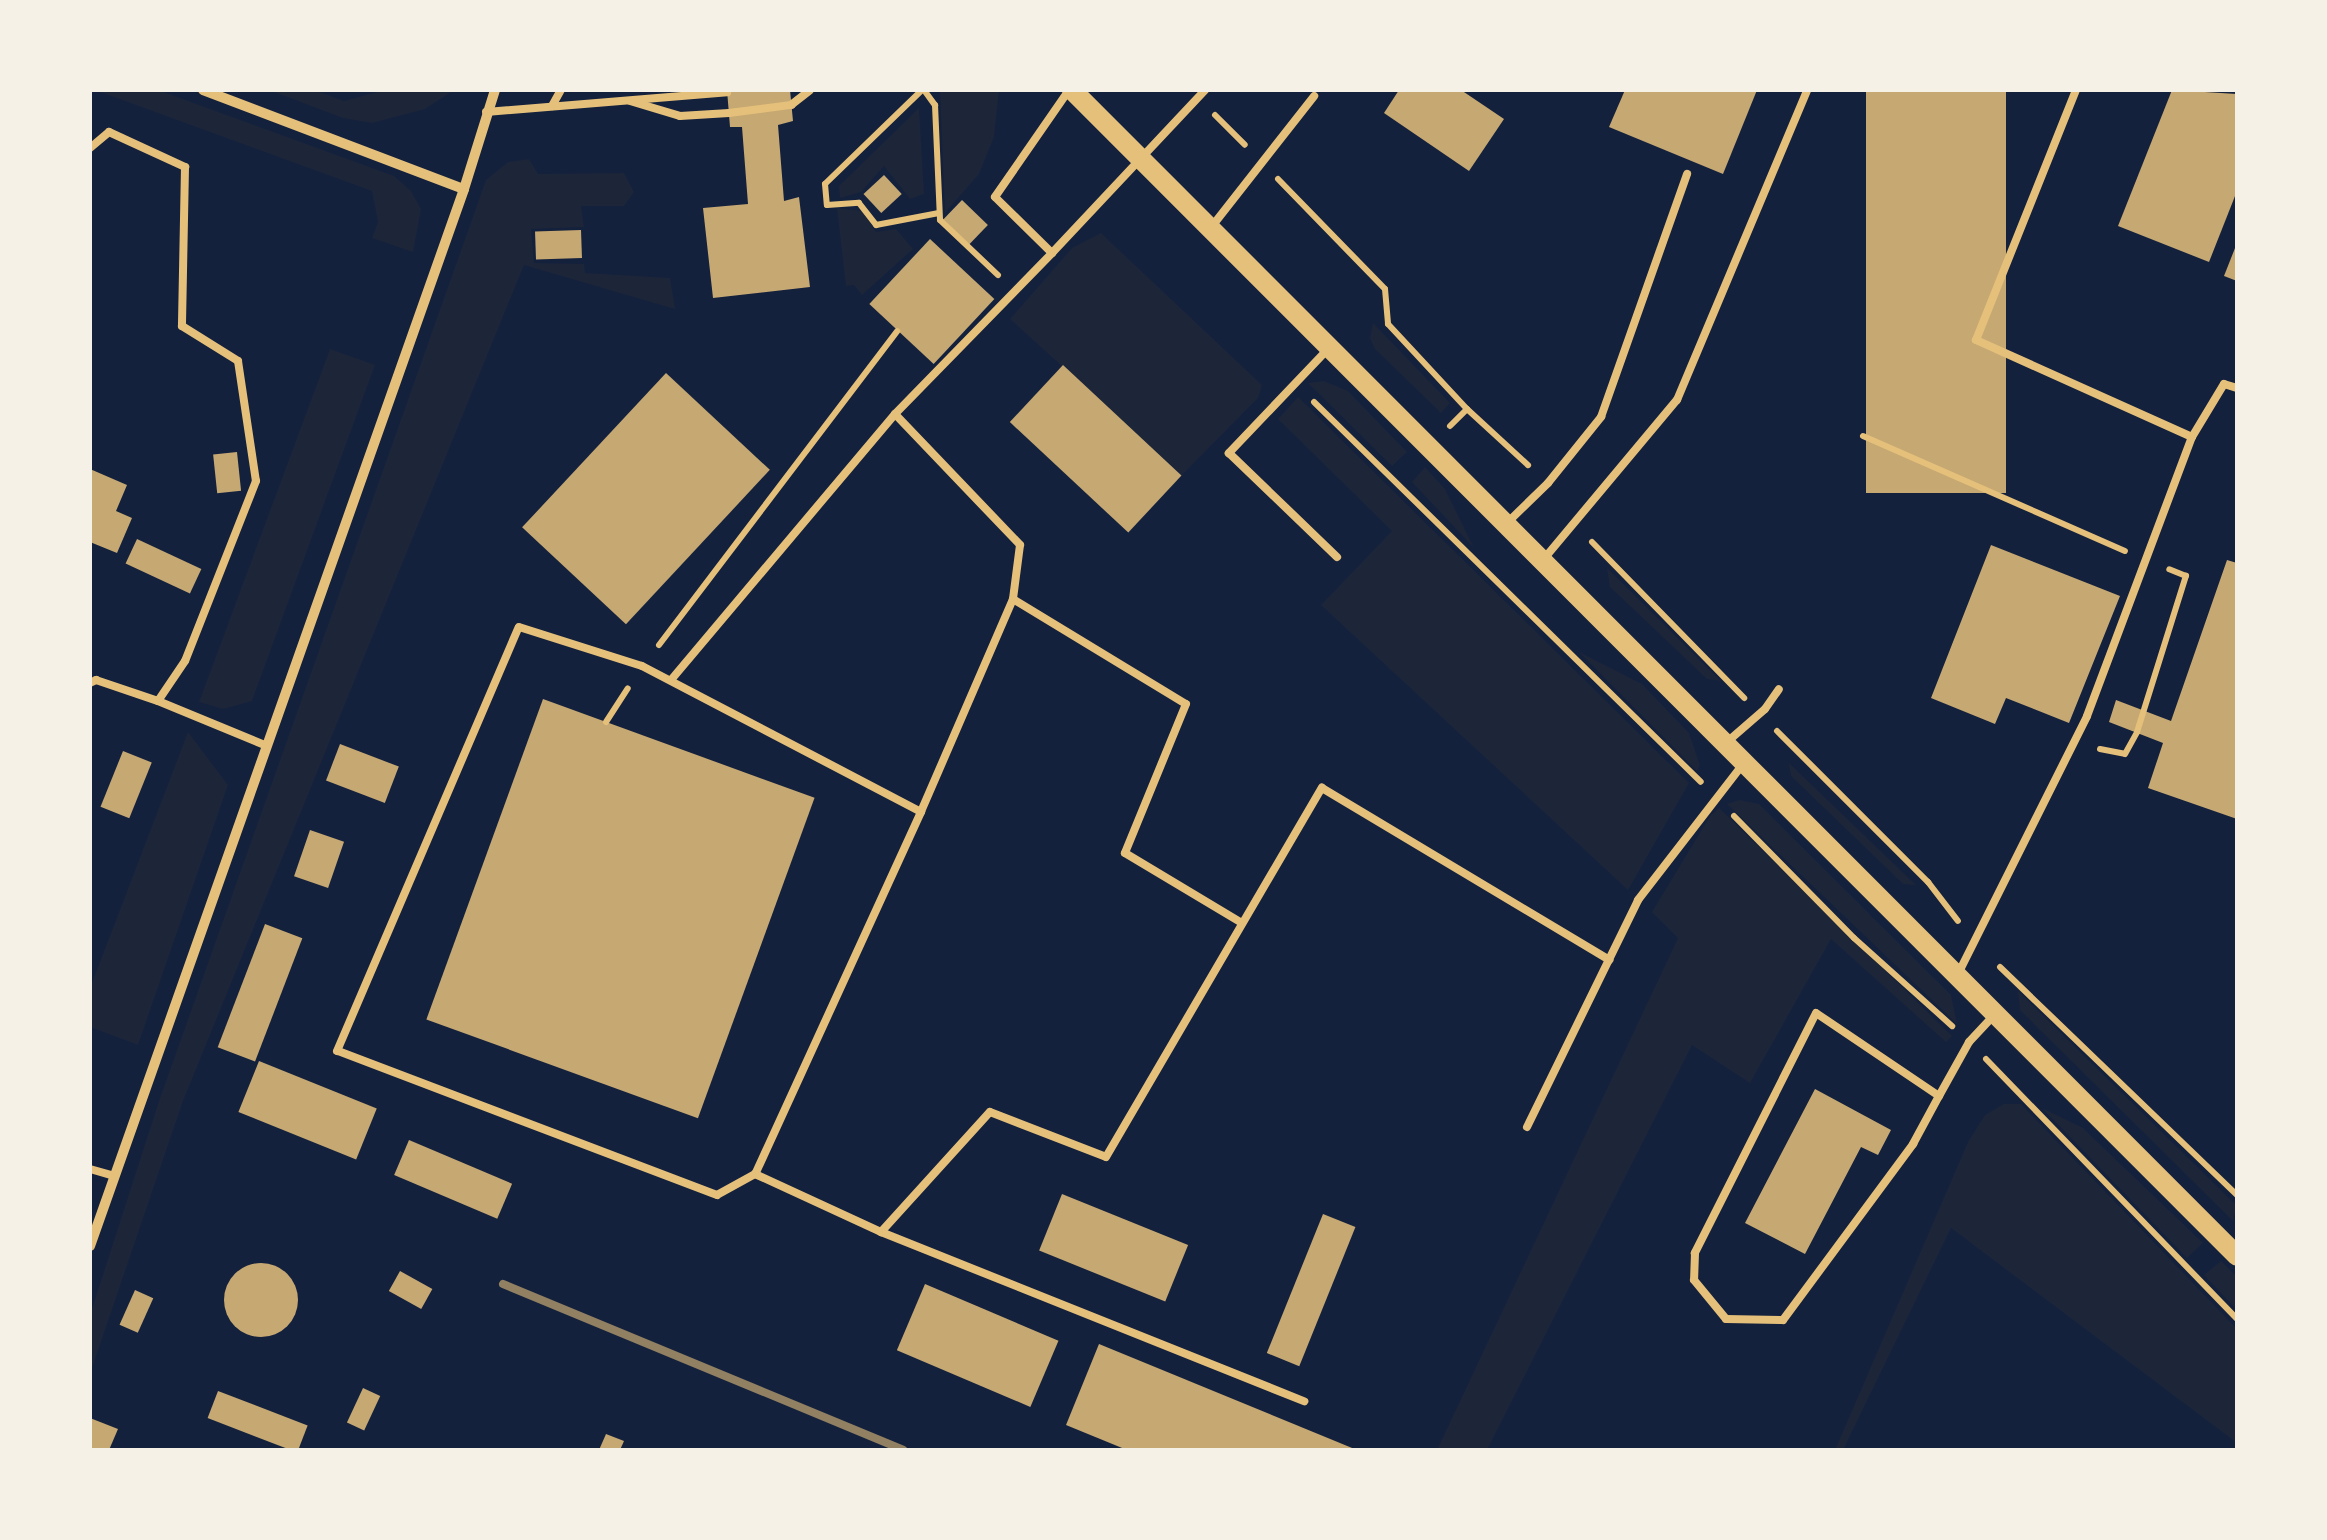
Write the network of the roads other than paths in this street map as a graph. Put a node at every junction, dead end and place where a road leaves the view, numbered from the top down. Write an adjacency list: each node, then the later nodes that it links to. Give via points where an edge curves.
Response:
1 (203, 90): 19 (street)
2 (495, 90): 15 (street)
3 (562, 90): 14 (lane)
4 (634, 90): 13 (lane)
5 (642, 90): 13 (lane)
6 (810, 90): 13 (lane, via 791,104 680,116)
7 (1070, 90): 17 (main road); 21 (lane, via 995,197)
8 (1806, 90): 28 (lane, via 1678,400)
9 (2076, 90): 25 (lane, via 1976,340)
10 (727, 92): 13 (lane)
11 (1202, 94): 17 (lane)
12 (1314, 96): 20 (lane)
13 (626, 100): 14 (lane)
14 (552, 106): 15 (lane)
15 (486, 112): 19 (street)
16 (90, 148): 33 (lane, via 109,132 184,167 182,326 238,361 256,481 185,661)
17 (1140, 156): 20 (main road); 21 (lane)
18 (1687, 174): 26 (lane, via 1601,417)
19 (464, 188): 35 (street)
20 (1210, 229): 22 (main road)
21 (1052, 252): 24 (lane)
22 (1328, 349): 26 (main road); 27 (lane, via 1229,453)
23 (2237, 388): 25 (lane, via 2224,384)
24 (895, 414): 29 (lane, via 1020,546); 30 (lane)
25 (2192, 438): 40 (lane, via 2074,743)
26 (1506, 524): 28 (main road)
27 (1337, 557)
28 (1543, 560): 34 (main road)
29 (1013, 599): 37 (lane); 38 (lane, via 1186,704 1124,854)
30 (671, 680): 37 (lane); 45 (lane, via 519,627 337,1052 716,1195)
31 (90, 683): 33 (lane)
32 (1779, 689): 34 (lane)
33 (158, 700): 35 (lane)
34 (1728, 742): 36 (main road)
35 (266, 746): 46 (street)
36 (1746, 760): 39 (lane, via 1638,900); 40 (main road)
37 (921, 812): 45 (lane)
38 (1242, 922): 39 (lane, via 1322,788); 47 (lane, via 1106,1157 990,1112)
39 (1609, 960): 43 (lane)
40 (1958, 974): 41 (main road)
41 (1996, 1013): 42 (lane, via 1969,1042); 49 (main road)
42 (1939, 1096): 42 (lane, via 1816,1013 1695,1253 1694,1280 1726,1319 1782,1320 1913,1144)
43 (1528, 1127)
44 (90, 1170): 46 (lane)
45 (755, 1174): 47 (lane)
46 (114, 1176): 48 (street)
47 (881, 1232): 50 (lane)
48 (90, 1246)
49 (2237, 1256)
50 (1304, 1401)

